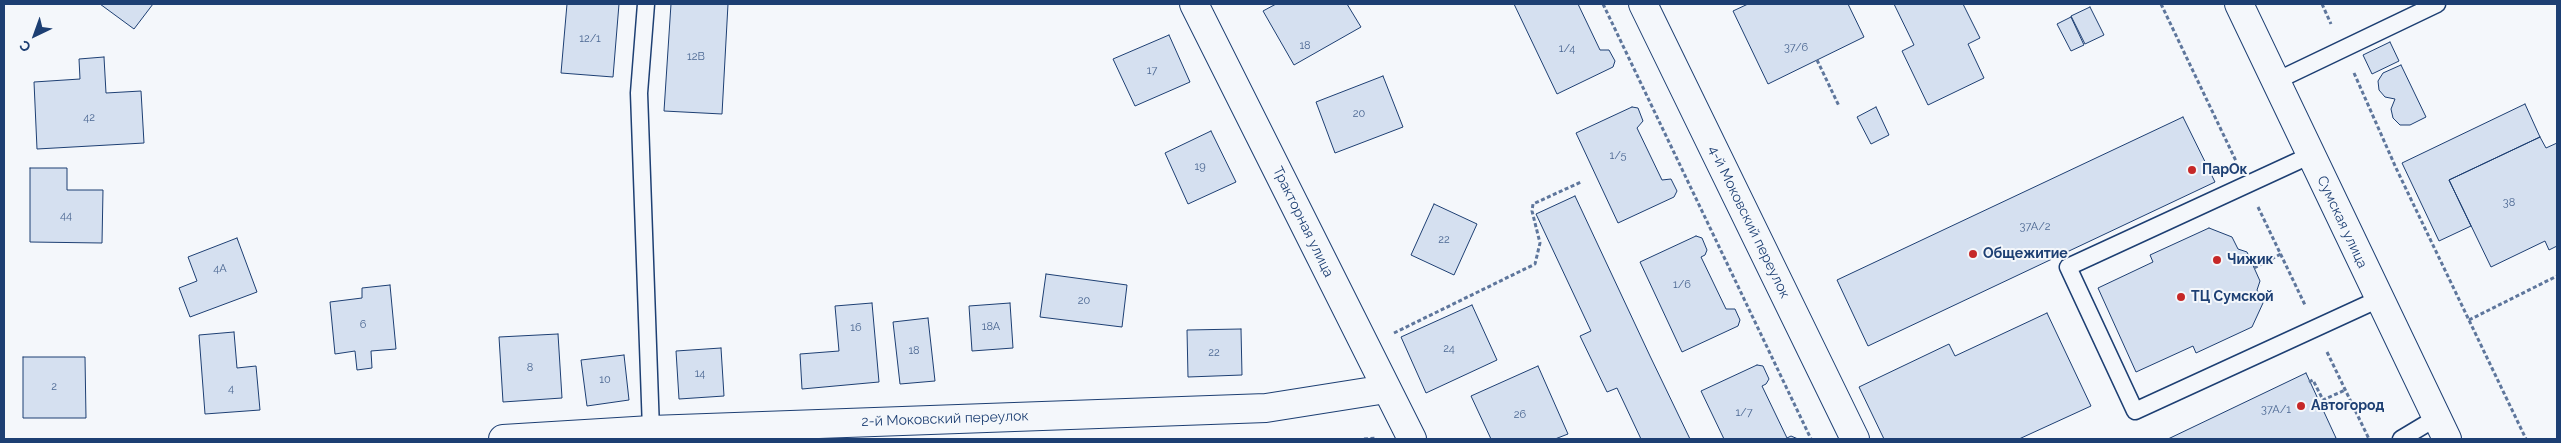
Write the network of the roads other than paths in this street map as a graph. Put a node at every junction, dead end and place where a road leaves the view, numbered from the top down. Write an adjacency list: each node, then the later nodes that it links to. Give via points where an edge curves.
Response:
1 (646, 4): 11 (lane, via 639,93)
2 (1194, 4): 9 (street, Тракторная улица)
3 (1643, 4): 14 (street, 4-й Моковский переулок)
4 (2239, 4): 6 (street, Сумская улица)
5 (2437, 4): 6 (lane)
6 (2276, 81): 7 (street, Сумская улица)
7 (2310, 156): 8 (street, Сумская улица); 8 (lane, via 2068,267 2135,411)
8 (2379, 299): 10 (street, Сумская улица)
9 (1386, 389): 11 (street, 2-й Моковский переулок, via 1266,408); 13 (street, Тракторная улица)
10 (2442, 429): 15 (lane)
11 (651, 430): 12 (street, 2-й Моковский переулок)
12 (503, 439)
13 (1412, 439)
14 (1854, 439)
15 (2401, 439)

